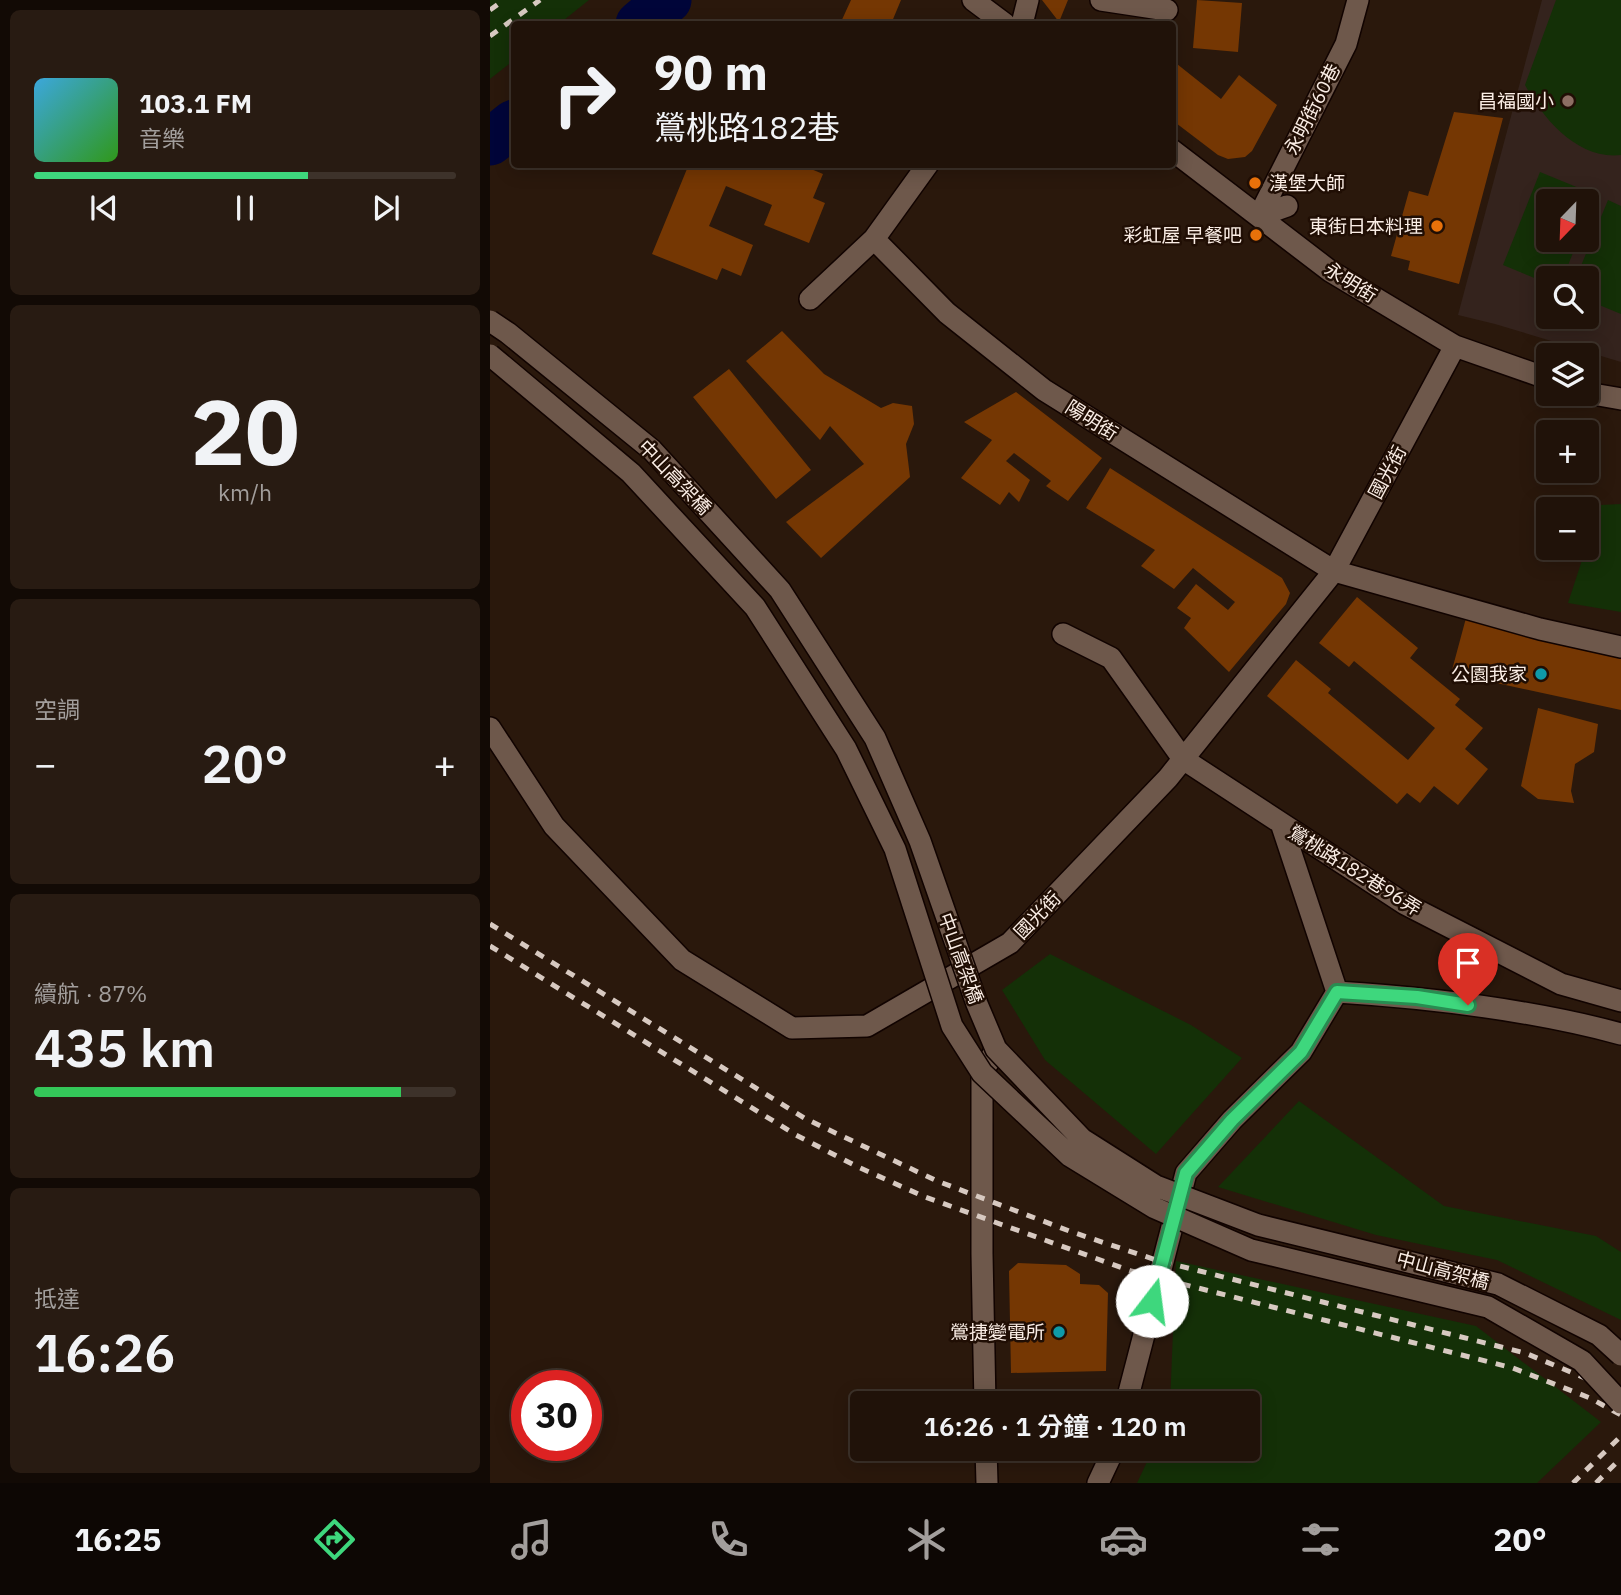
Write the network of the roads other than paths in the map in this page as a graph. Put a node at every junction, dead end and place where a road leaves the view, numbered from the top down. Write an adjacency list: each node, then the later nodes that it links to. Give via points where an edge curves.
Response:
1 (973, 0): 6 (street)
2 (1028, 0): 7 (street)
3 (1101, 0): 5 (street)
4 (1358, 0): 11 (street, 永明街60巷, via 1346,44)
5 (1167, 10)
6 (1001, 21)
7 (1024, 21)
8 (1176, 153): 11 (street, 永明街)
9 (925, 168): 12 (street)
10 (1287, 206): 11 (street)
11 (1259, 216): 15 (street, 永明街, via 1330,271)
12 (874, 239): 13 (street); 20 (street, 陽明街, via 947,313 1044,390)
13 (810, 299)
14 (490, 321): 29 (street, 中山高架橋, bridge, via 652,450 780,590 875,738 920,841)
15 (1455, 346): 17 (street, 永明街); 20 (street, 國光街)
16 (490, 355): 30 (street, 中山高架橋, bridge, via 631,473 755,607 846,749 895,849 952,1026)
17 (1536, 374)
18 (1599, 395): 19 (street)
19 (1621, 399)
20 (1334, 572): 22 (street); 24 (street, 國光街)
21 (1063, 634): 24 (street, via 1111,658)
22 (1621, 647)
23 (490, 728): 24 (street, 國光街, via 554,826 682,960 792,1028 867,1026 1010,943)
24 (1184, 759): 25 (street, 鶯桃路182巷96弄)
25 (1281, 823): 26 (street, 鶯桃路182巷96弄); 27 (street, 鶯桃路182巷96弄, via 1405,904 1561,984)
26 (1337, 992): 28 (street, via 1417,997 1570,1021); 33 (street, via 1301,1052 1186,1173)
27 (1621, 1001)
28 (1621, 1034)
29 (996, 1049): 30 (street); 31 (street, 中山高架橋, bridge, via 1082,1139 1156,1186 1258,1225 1498,1284 1599,1335)
30 (982, 1073): 32 (street); 34 (street, 中山高架橋, bridge, via 1070,1156 1155,1208 1251,1250 1488,1307 1582,1362)
31 (1621, 1355)
32 (985, 1391)
33 (1129, 1391)
34 (1621, 1403)
35 (986, 1461): 37 (street)
36 (1108, 1461): 38 (street)
37 (987, 1483)
38 (1098, 1483)

